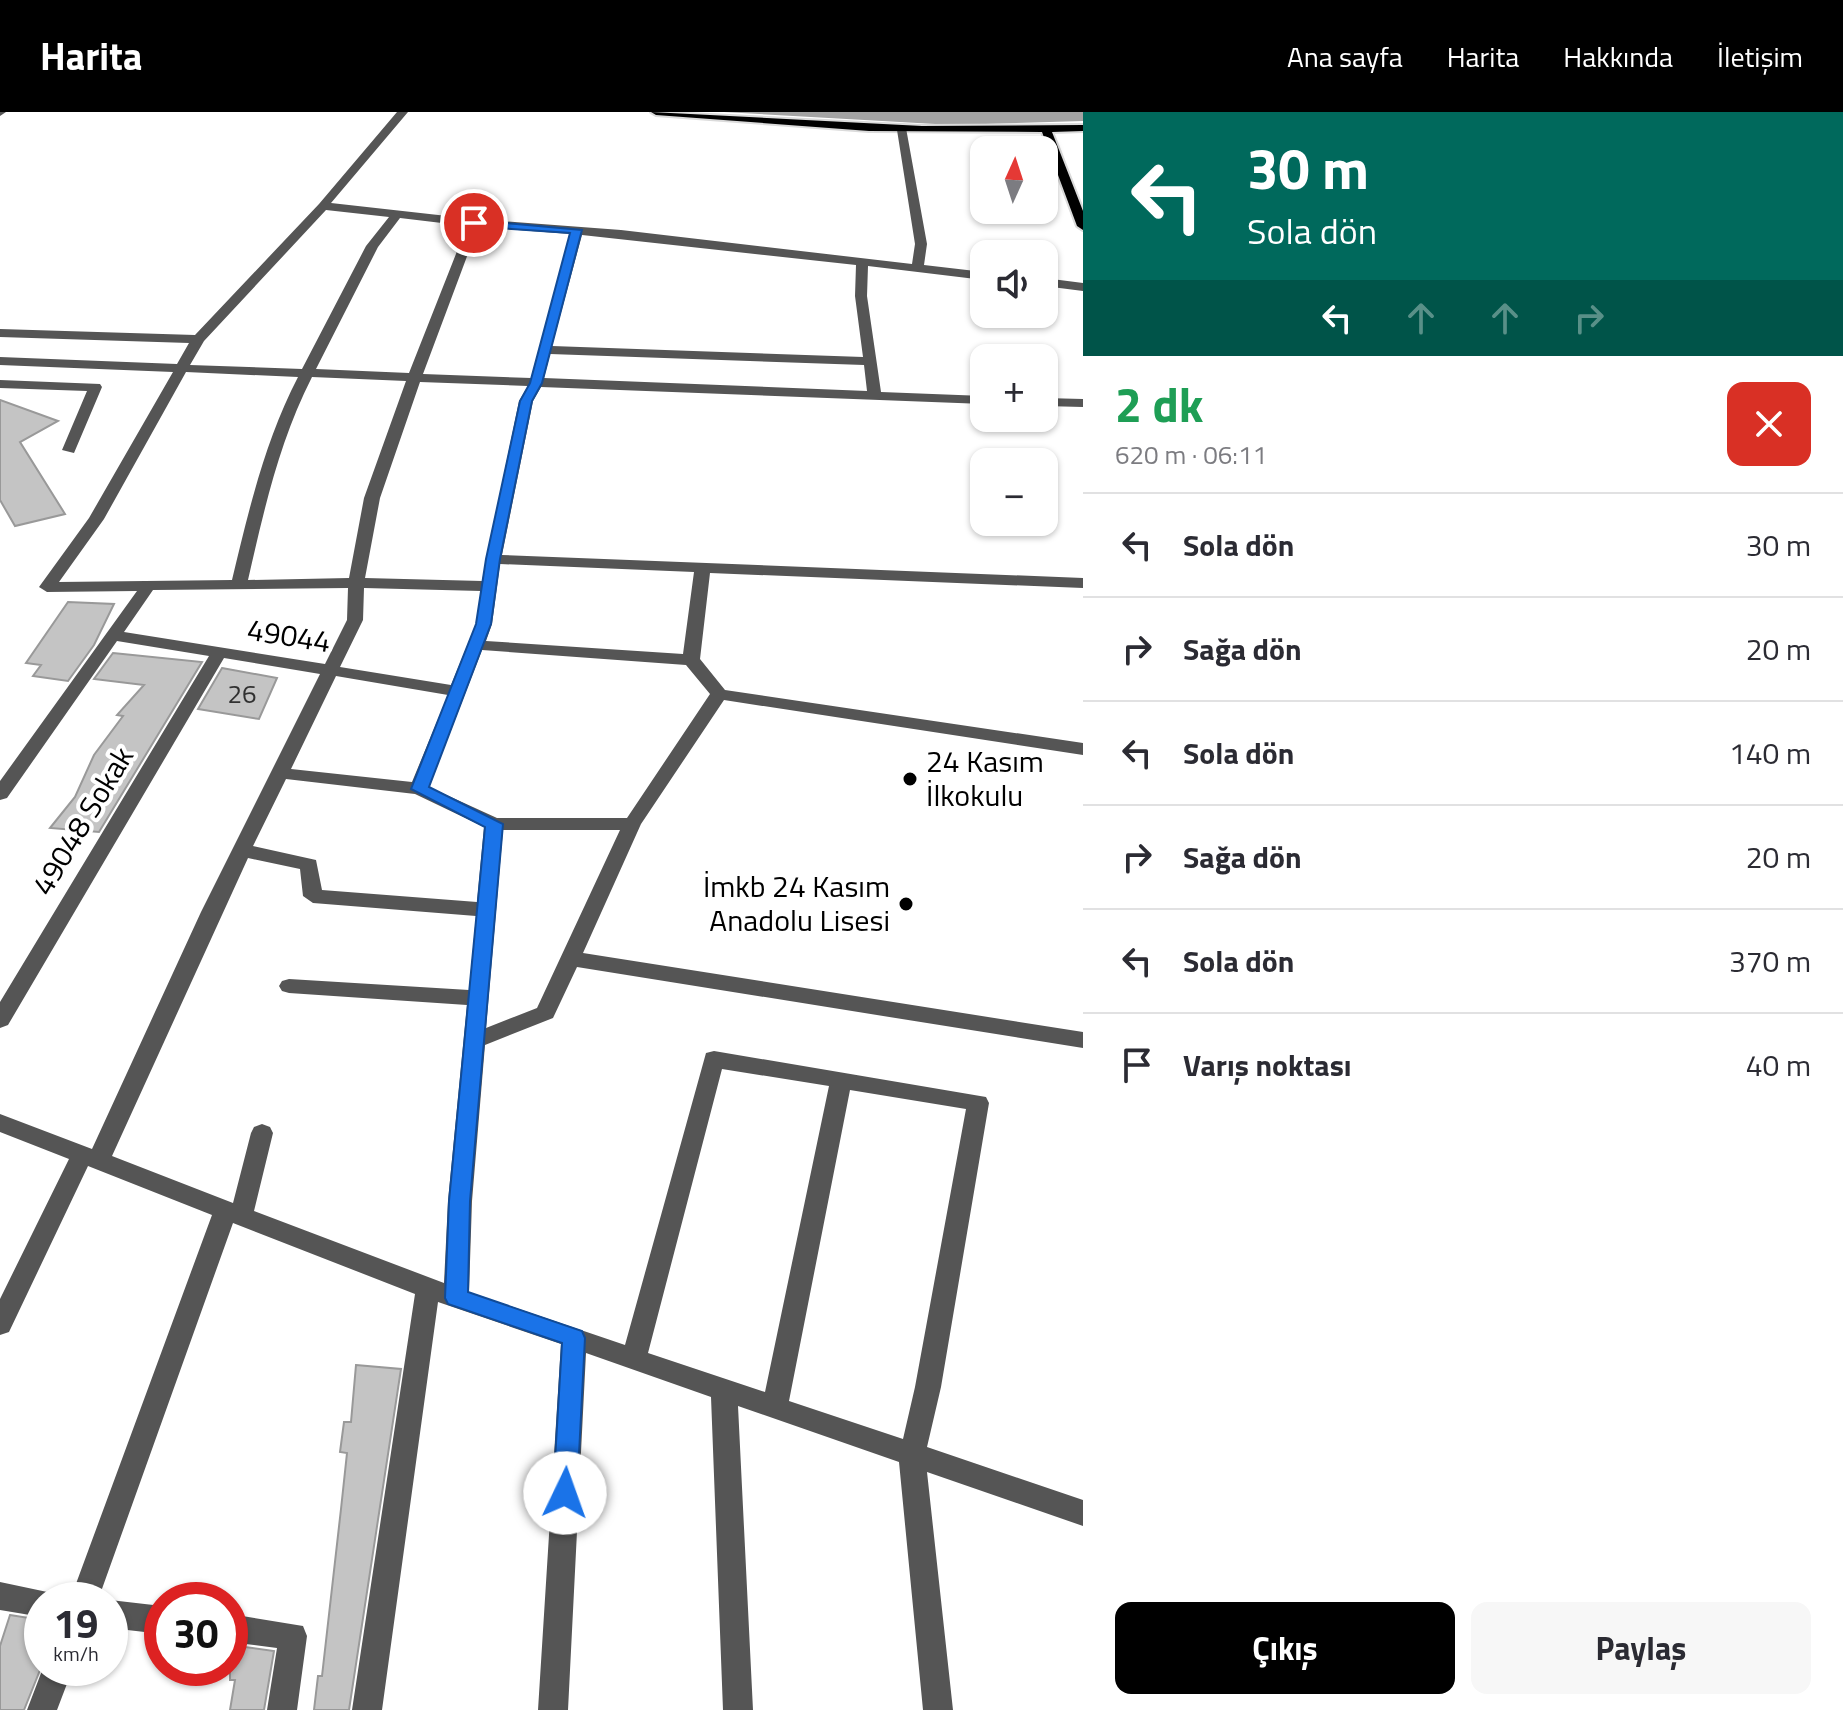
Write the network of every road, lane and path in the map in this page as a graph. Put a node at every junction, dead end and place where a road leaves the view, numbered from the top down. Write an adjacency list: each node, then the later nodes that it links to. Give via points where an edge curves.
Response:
1 (403, 112): 7 (street)
2 (656, 112): 4 (main road)
3 (1083, 128): 5 (main road)
4 (902, 130): 5 (main road); 13 (street, via 921,244)
5 (1048, 135): 6 (main road); 10 (main road)
6 (1083, 138)
7 (323, 206): 8 (street); 18 (street)
8 (396, 215): 9 (street); 23 (street, via 372,246)
9 (474, 223): 11 (street); 24 (street)
10 (1083, 226)
11 (577, 230): 12 (street); 19 (street)
12 (862, 262): 13 (street); 21 (street)
13 (918, 268): 14 (street)
14 (970, 274)
15 (1058, 284): 16 (street)
16 (1083, 287)
17 (0, 333): 18 (street)
18 (198, 339): 22 (street)
19 (544, 350): 21 (street); 25 (street)
20 (0, 361): 22 (street)
21 (870, 361): 27 (street)
22 (180, 366): 23 (street); 37 (street, via 96,519 47,587)
23 (308, 371): 24 (street); 34 (street, via 272,447)
24 (413, 376): 25 (street); 35 (street, via 372,498)
25 (536, 383): 27 (street); 32 (street, via 526,401)
26 (0, 384): 31 (street, via 95,387)
27 (875, 397): 28 (street)
28 (970, 400)
29 (1058, 402): 30 (street)
30 (1083, 403)
31 (69, 450)
32 (493, 559): 33 (street); 38 (street)
33 (702, 569): 36 (street); 42 (street)
34 (239, 583): 35 (street); 37 (street)
35 (356, 583): 38 (street); 43 (street, via 355,620)
36 (1083, 583)
37 (148, 586): 39 (street)
38 (488, 586): 40 (street)
39 (112, 635): 41 (street, 49044); 49 (street)
40 (476, 645): 42 (street); 44 (street)
41 (218, 654): 43 (street, 49044); 57 (street, 49048 Sokak)
42 (691, 660): 45 (street)
43 (331, 671): 44 (street, 49044); 47 (street)
44 (458, 691): 48 (street)
45 (719, 694): 46 (street); 51 (street)
46 (1083, 749)
47 (280, 773): 48 (street); 52 (street)
48 (419, 789): 50 (street)
49 (0, 794)
50 (494, 824): 51 (street); 53 (street)
51 (632, 824): 54 (street)
52 (242, 850): 53 (street, via 309,865 313,896); 63 (street)
53 (486, 910): 56 (street)
54 (572, 959): 58 (street); 59 (street, via 545,1013)
55 (289, 986): 56 (street)
56 (478, 998): 59 (street)
57 (0, 1020)
58 (1083, 1040)
59 (474, 1041): 66 (street)
60 (841, 1081): 69 (street, via 714,1059); 71 (street); 72 (street, via 978,1103)
61 (0, 1123): 63 (street)
62 (262, 1133): 64 (street)
63 (90, 1158): 64 (street); 67 (street)
64 (234, 1213): 65 (street); 74 (street)
65 (428, 1288): 66 (street); 81 (street)
66 (456, 1298): 68 (street)
67 (0, 1324)
68 (574, 1338): 69 (street); 82 (street)
69 (634, 1359): 70 (street)
70 (724, 1390): 71 (street); 83 (street)
71 (775, 1407): 72 (street)
72 (912, 1455): 73 (street); 84 (street)
73 (1083, 1513)
74 (91, 1582)
75 (0, 1596): 76 (street)
76 (24, 1600)
77 (248, 1630): 80 (street, via 293,1636)
78 (51, 1686): 79 (street)
79 (42, 1710)
80 (282, 1710)
81 (367, 1710)
82 (553, 1710)
83 (738, 1710)
84 (938, 1710)

